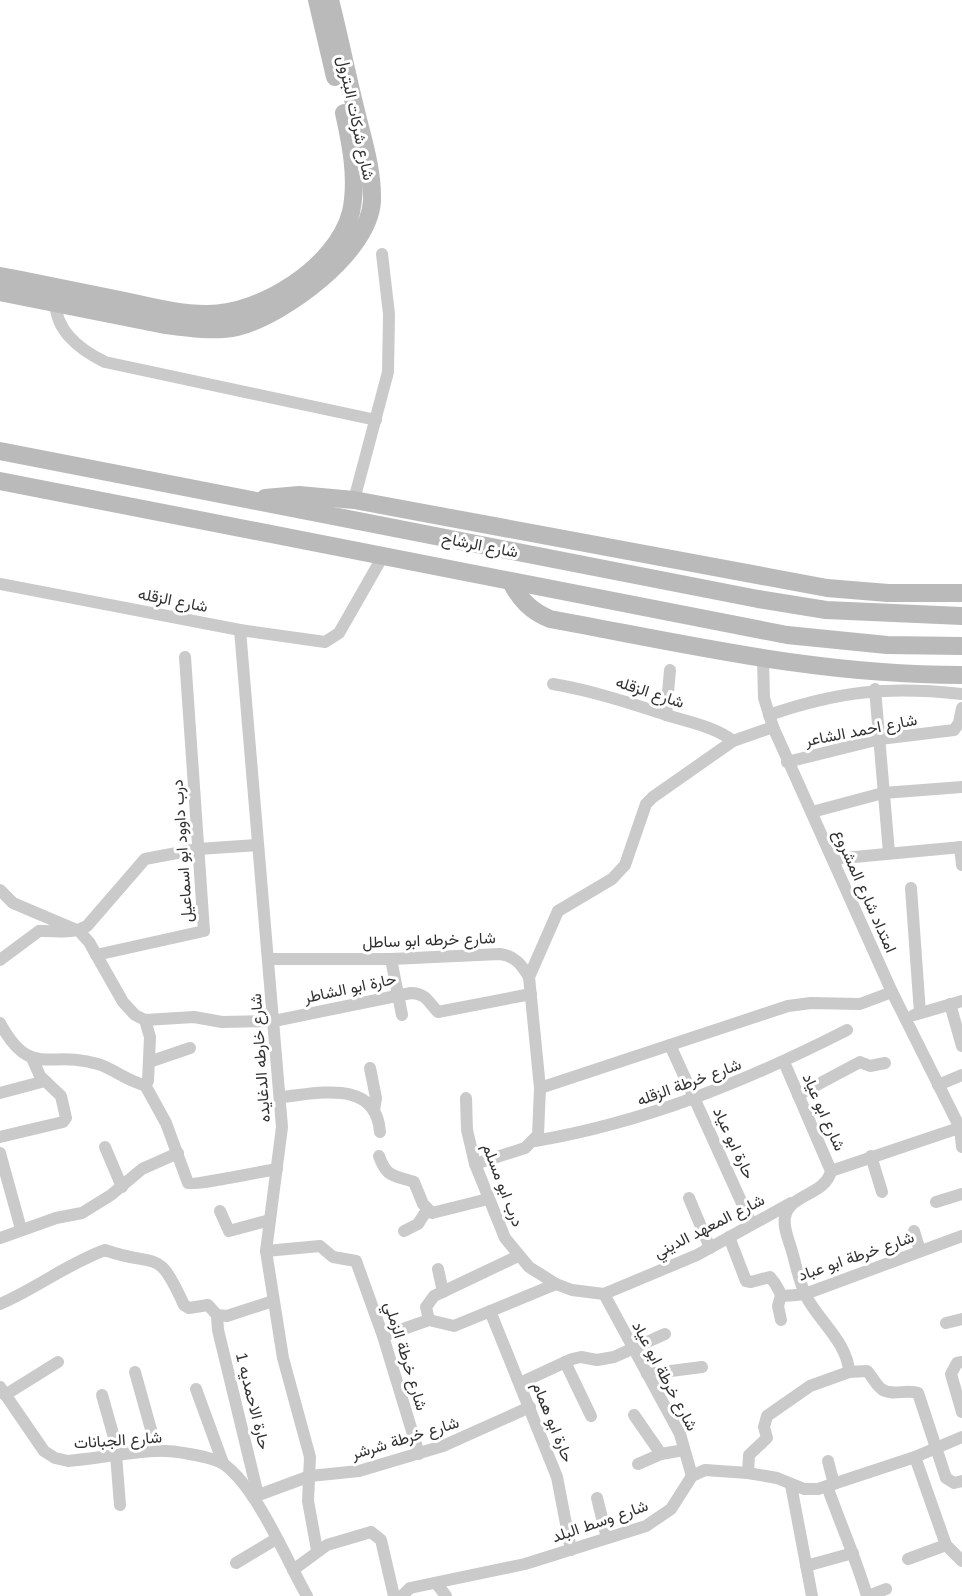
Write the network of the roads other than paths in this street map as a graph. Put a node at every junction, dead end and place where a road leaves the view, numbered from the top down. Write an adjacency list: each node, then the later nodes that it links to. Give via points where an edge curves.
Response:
1 (317, 0): 3 (street, شارع شركات البترول, via 348,129 354,187)
2 (330, 0): 3 (street, شارع شركات البترول, via 371,182 368,220)
3 (344, 244): 7 (street, شارع شركات البترول, via 327,273 295,299 238,326 189,328)
4 (382, 254): 8 (street, via 390,341 388,372)
5 (0, 276): 7 (street, شارع شركات البترول)
6 (0, 292): 7 (street, شارع شركات البترول)
7 (56, 295): 8 (street, via 66,333 90,355 105,362)
8 (376, 420): 12 (street)
9 (0, 451): 11 (street, شارع الرشاح)
10 (0, 481): 13 (street, شارع الرشاح)
11 (250, 500): 12 (street, via 287,495); 17 (street, شارع الرشاح, via 758,599 847,611)
12 (354, 500): 16 (street, via 827,588)
13 (383, 556): 14 (street, شارع الرشاح); 18 (street, شارع الزقله, via 339,633 325,642)
14 (511, 582): 19 (street, شارع الرشاح, via 828,640); 21 (street, via 522,601 550,619)
15 (0, 584): 18 (street, شارع الزقله)
16 (962, 593)
17 (962, 616)
18 (240, 630): 36 (street, شارع خارطه الدغايده)
19 (962, 646)
20 (185, 657): 38 (street, درب داوود ابو اسماعيل)
21 (763, 660): 23 (street, via 866,672); 29 (street, امتداد شارع المشروع, via 764,698)
22 (670, 670): 28 (street)
23 (962, 675)
24 (553, 684): 28 (street, شارع الزقله, via 588,690)
25 (875, 689): 26 (street); 29 (street, via 820,698); 30 (street)
26 (962, 694)
27 (962, 708): 30 (street, شارع احمد الشاعر, via 954,730)
28 (666, 715): 31 (street, شارع الزقله, via 721,733)
29 (771, 721): 31 (street); 32 (street, امتداد شارع المشروع)
30 (880, 739): 32 (street, شارع احمد الشاعر); 34 (street)
31 (733, 741): 49 (street, via 646,804 625,865 612,879 558,911)
32 (787, 762): 35 (street, امتداد شارع المشروع)
33 (962, 787): 34 (street)
34 (883, 793): 35 (street); 39 (street)
35 (812, 812): 40 (street, امتداد شارع المشروع)
36 (258, 845): 38 (street); 46 (street, شارع خارطه الدغايده)
37 (961, 847): 39 (street); 41 (street)
38 (198, 849): 44 (street, via 146,858); 45 (street, درب داوود ابو اسماعيل, via 204,931)
39 (889, 853): 40 (street)
40 (833, 859): 50 (street, امتداد شارع المشروع)
41 (962, 865)
42 (912, 888): 54 (street)
43 (0, 890): 44 (street, via 13,903)
44 (79, 931): 45 (street); 48 (street, via 39,931)
45 (96, 955): 57 (street, via 123,1002)
46 (268, 959): 47 (street, شارع خرطه ابو ساطل); 58 (street, شارع خارطه الدغايده)
47 (391, 959): 49 (street, شارع خرطه ابو ساطل, via 500,954 511,956); 51 (street)
48 (0, 960)
49 (530, 976): 52 (street)
50 (892, 992): 56 (street, امتداد شارع المشروع); 61 (street, via 860,1004 788,1006)
51 (398, 994): 52 (street, حارة ابو الشاطر, via 419,993 438,1012); 55 (street); 58 (street, حارة ابو الشاطر)
52 (531, 994): 73 (street)
53 (956, 1003): 54 (street); 62 (street)
54 (920, 1013): 56 (street)
55 (402, 1015)
56 (904, 1017): 71 (street, امتداد شارع المشروع)
57 (146, 1020): 58 (street, حارة ابو الشاطر, via 194,1017 222,1022); 65 (street)
58 (274, 1021): 76 (street, شارع خارطه الدغايده)
59 (0, 1023): 64 (street, via 19,1052)
60 (847, 1030): 66 (street, شارع خرطة الزقله)
61 (670, 1045): 73 (street); 78 (street, حارة ابو عياد)
62 (962, 1046)
63 (190, 1048): 65 (street)
64 (32, 1058): 70 (street); 72 (street, via 80,1058)
65 (149, 1062): 72 (street)
66 (784, 1062): 75 (street, شارع ابو عياد); 78 (street, شارع خرطة الزقله)
67 (885, 1063): 75 (street, via 870,1066 860,1062)
68 (370, 1068): 79 (street, via 376,1098)
69 (962, 1075): 71 (street)
70 (45, 1081): 74 (street); 82 (street, via 62,1096 66,1118 63,1122)
71 (938, 1084): 80 (street, امتداد شارع المشروع)
72 (145, 1085): 87 (street)
73 (540, 1088): 83 (street, via 540,1128)
74 (0, 1093)
75 (798, 1095): 92 (street, شارع ابو عياد)
76 (280, 1097): 79 (street, via 344,1092 357,1096); 91 (street, شارع خارطه الدغايده, via 282,1127)
77 (466, 1098): 90 (street, درب ابو مسلم)
78 (695, 1100): 83 (street, شارع خرطة الزقله, via 632,1120); 103 (street, حارة ابو عياد)
79 (374, 1110): 81 (street)
80 (961, 1128): 85 (street); 89 (street)
81 (380, 1132)
82 (0, 1137)
83 (535, 1141): 90 (street, via 510,1154)
84 (105, 1147): 93 (street)
85 (962, 1147)
86 (0, 1153): 104 (street)
87 (178, 1153): 91 (street, via 191,1185); 93 (street, via 142,1169)
88 (379, 1156): 100 (street, via 387,1172 414,1182)
89 (872, 1156): 92 (street); 94 (street)
90 (474, 1164): 97 (street, درب ابو مسلم)
91 (277, 1169): 102 (street, شارع خارطه الدغايده)
92 (831, 1171): 98 (street, شارع ابو عياد, via 825,1184)
93 (122, 1186): 104 (street, via 82,1213)
94 (882, 1192)
95 (962, 1194): 99 (street)
96 (689, 1198): 110 (street)
97 (488, 1199): 100 (street, via 436,1214); 113 (street, درب ابو مسلم, via 505,1238)
98 (795, 1201): 103 (street, شارع المعهد الديني); 118 (street, via 786,1211 784,1221)
99 (936, 1202)
100 (427, 1210): 105 (street, via 418,1224)
101 (220, 1211): 102 (street, via 229,1231)
102 (270, 1220): 111 (street, شارع خارطه الدغايده)
103 (751, 1223): 109 (street, شارع المعهد الديني)
104 (21, 1229): 108 (street)
105 (404, 1231)
106 (914, 1231): 112 (street)
107 (962, 1236): 112 (street, شارع خرطة ابو عباد)
108 (0, 1238)
109 (729, 1238): 110 (street, شارع المعهد الديني); 119 (street, شارع خرطة ابو عباد, via 742,1277 751,1282 770,1277)
110 (710, 1248): 117 (street, شارع المعهد الديني)
111 (266, 1251): 120 (street, شارع خارطه الدغايده); 129 (street, شارع خرطة الزملي, via 320,1246 333,1257 356,1261)
112 (920, 1251): 118 (street, شارع خرطة ابو عباد)
113 (518, 1256): 115 (street, درب ابو مسلم); 116 (street)
114 (438, 1269): 116 (street)
115 (556, 1284): 117 (street, درب ابو مسلم); 122 (street)
116 (443, 1292): 125 (street, via 429,1300)
117 (604, 1294): 130 (street, شارع خرطة ابو عياد)
118 (805, 1294): 119 (street, شارع خرطة ابو عباد); 136 (street, via 838,1343)
119 (781, 1295): 126 (street)
120 (273, 1301): 123 (street, via 234,1314); 158 (street, شارع خارطه الدغايده, via 283,1358 308,1447)
121 (0, 1304): 123 (street, via 105,1250 124,1258 157,1261 169,1272 184,1305 193,1309 208,1305)
122 (490, 1311): 125 (street, via 454,1326); 138 (street, حارة ابو همام)
123 (217, 1315): 163 (street, حارة الاحمديه 1)
124 (962, 1319): 127 (street)
125 (429, 1320): 129 (street)
126 (781, 1320)
127 (946, 1323)
128 (665, 1334): 130 (street)
129 (383, 1336): 150 (street, شارع خرطة الزملي)
130 (632, 1348): 132 (street, via 605,1359 581,1357); 137 (street, شارع خرطة ابو عياد)
131 (58, 1362): 140 (street)
132 (565, 1362): 138 (street); 145 (street)
133 (962, 1362): 143 (street, via 957,1363 951,1374)
134 (702, 1367): 137 (street)
135 (135, 1372): 149 (street)
136 (849, 1372): 147 (street, via 867,1371 889,1393 918,1393); 157 (street, via 810,1386 767,1416 767,1438 749,1455)
137 (646, 1374): 148 (street, شارع خرطة ابو عياد, via 680,1434)
138 (520, 1383): 142 (street, حارة ابو همام)
139 (196, 1389): 155 (street)
140 (3, 1391): 152 (street, شارع الجبانات, via 44,1450 55,1458 68,1461)
141 (102, 1395): 152 (street)
142 (530, 1407): 150 (street, شارع خرطة شرشر); 170 (street, حارة ابو همام, via 557,1477)
143 (962, 1412)
144 (634, 1415): 151 (street)
145 (591, 1416)
146 (962, 1437): 147 (street)
147 (937, 1449): 153 (street); 160 (street, via 946,1478 954,1484)
148 (684, 1450): 151 (street); 159 (street, شارع خرطة ابو عياد)
149 (157, 1451): 152 (street, شارع الجبانات); 155 (street, شارع الجبانات)
150 (419, 1454): 158 (street, شارع خرطة شرشر, via 359,1471)
151 (661, 1454): 156 (street)
152 (118, 1455): 165 (street)
153 (915, 1457): 162 (street); 168 (street)
154 (828, 1461): 162 (street)
155 (223, 1463): 163 (street)
156 (638, 1464)
157 (748, 1473): 159 (street, via 705,1470); 161 (street)
158 (310, 1476): 163 (street, شارع خرطة شرشر); 169 (street, شارع خارطه الدغايده, via 308,1501)
159 (692, 1476): 166 (street, شارع وسط البلد, via 671,1509 660,1518)
160 (962, 1481)
161 (791, 1485): 162 (street, via 804,1489); 175 (street)
162 (830, 1485): 171 (street)
163 (256, 1496): 167 (street)
164 (597, 1498): 166 (street)
165 (120, 1505)
166 (607, 1538): 170 (street, شارع وسط البلد)
167 (276, 1539): 174 (street); 176 (street)
168 (946, 1545): 172 (street); 173 (street)
169 (317, 1550): 176 (street); 180 (street, via 337,1540 371,1532 377,1535)
170 (572, 1550): 177 (street, شارع وسط البلد)
171 (853, 1553): 175 (street); 184 (street)
172 (908, 1559)
173 (962, 1561)
174 (236, 1563)
175 (806, 1566): 183 (street)
176 (293, 1570): 179 (street)
177 (436, 1583): 181 (street, شارع وسط البلد, via 410,1588); 182 (street)
178 (886, 1589): 184 (street)
179 (307, 1596)
180 (394, 1596)
181 (402, 1596)
182 (446, 1596)
183 (812, 1596)
184 (867, 1596)

